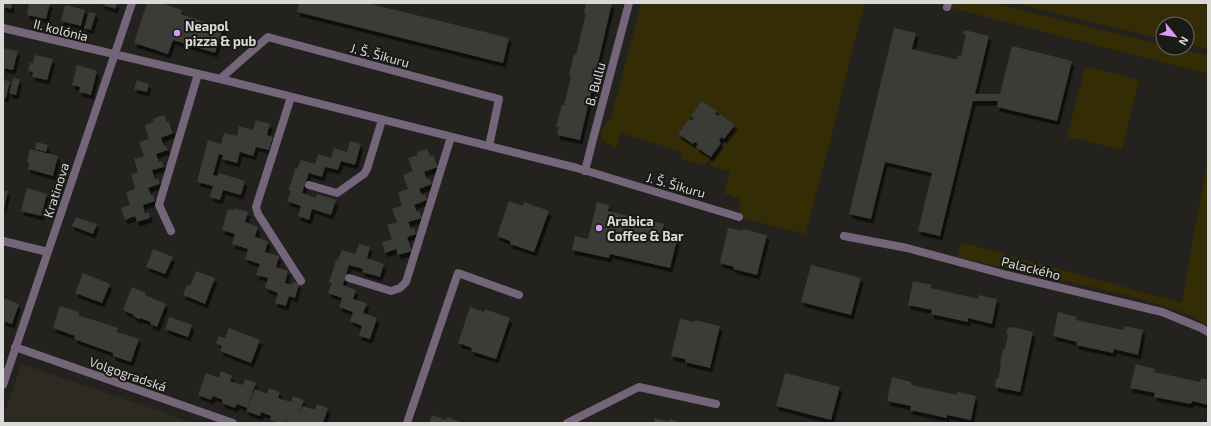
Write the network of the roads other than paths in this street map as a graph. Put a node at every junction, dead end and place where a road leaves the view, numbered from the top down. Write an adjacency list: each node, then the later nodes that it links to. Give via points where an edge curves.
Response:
1 (132, 3): 4 (street, Kratinova)
2 (629, 3): 11 (street, B. Bullu)
3 (3, 28): 4 (street, II. kolónia)
4 (114, 55): 5 (street, J. Š. Šikuru); 17 (street, Kratinova)
5 (198, 74): 6 (street, J. Š. Šikuru); 14 (street, via 158,205)
6 (220, 79): 7 (street, J. Š. Šikuru); 10 (street, J. Š. Šikuru, via 268,37 499,99)
7 (291, 97): 8 (street, J. Š. Šikuru); 19 (street, via 256,207)
8 (382, 120): 9 (street, J. Š. Šikuru); 12 (street, via 364,174 337,193)
9 (451, 137): 10 (street, J. Š. Šikuru); 18 (street, via 406,282 400,288 391,291)
10 (489, 146): 11 (street, J. Š. Šikuru)
11 (585, 171): 13 (street, J. Š. Šikuru)
12 (309, 185)
13 (739, 217)
14 (171, 231)
15 (844, 236): 21 (street, Palackého, via 907,248 1162,312)
16 (3, 241): 17 (street)
17 (48, 252): 22 (street, Kratinova)
18 (349, 278)
19 (301, 281)
20 (519, 294): 26 (street, via 458,273)
21 (1208, 332)
22 (15, 347): 23 (street, Kratinova); 25 (street, Volgogradská)
23 (3, 385)
24 (716, 404): 27 (street, via 638,387)
25 (233, 423)
26 (407, 423)
27 (567, 423)

